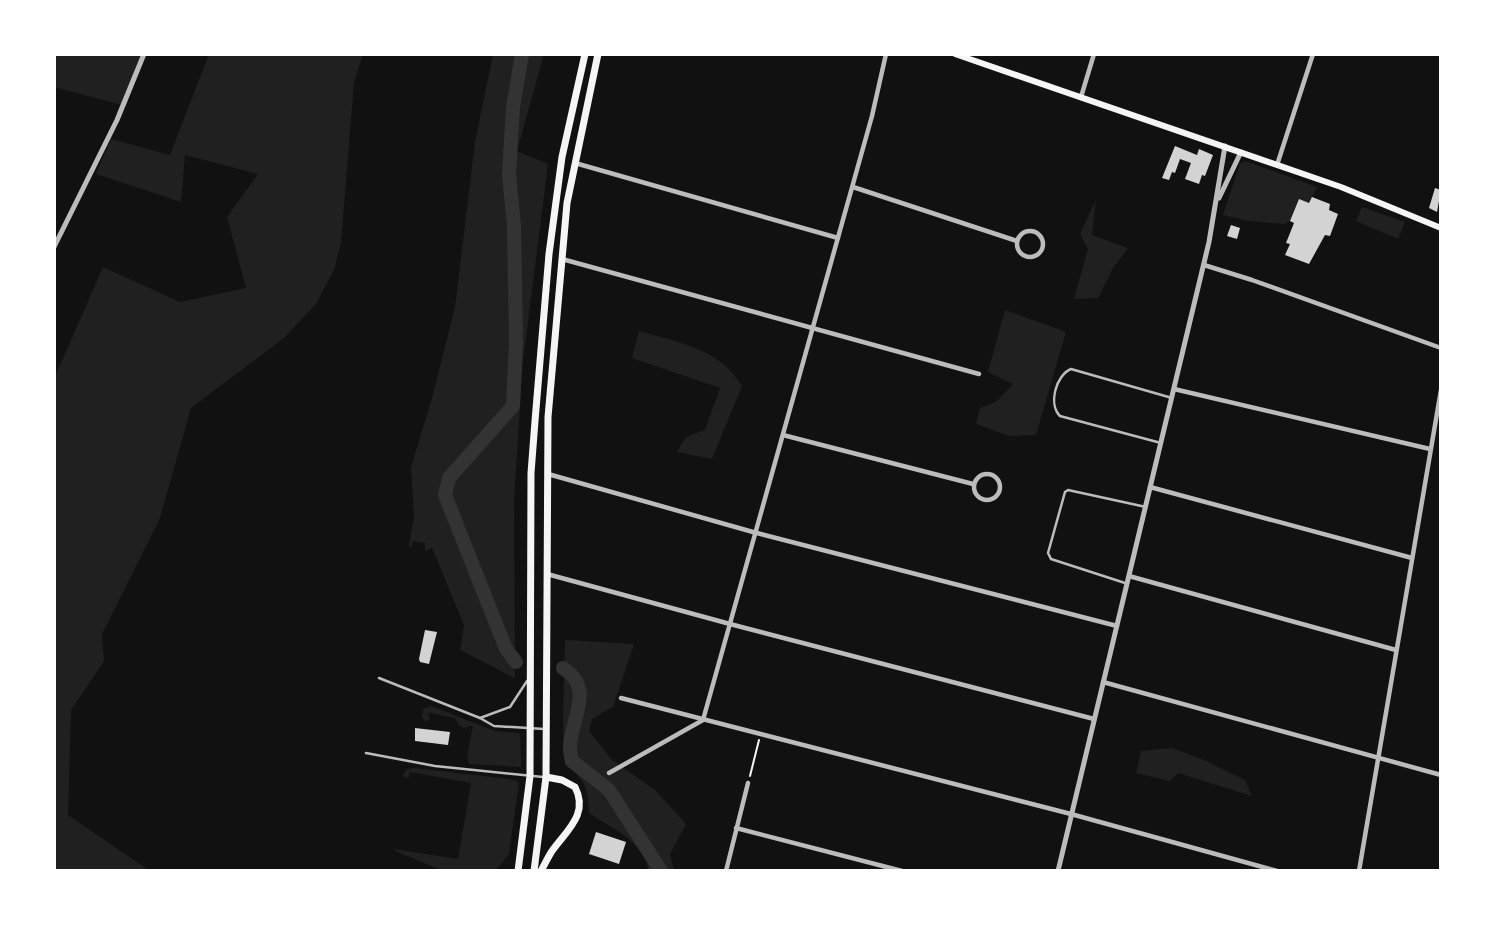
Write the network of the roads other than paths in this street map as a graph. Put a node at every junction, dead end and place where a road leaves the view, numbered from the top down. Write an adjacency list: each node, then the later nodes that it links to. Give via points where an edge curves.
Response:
1 (144, 54): 18 (street)
2 (585, 54): 42 (highway, via 562,157 548,254 531,473)
3 (598, 54): 11 (highway)
4 (886, 54): 13 (street)
5 (955, 54): 8 (main road)
6 (1094, 54): 8 (street)
7 (1313, 54): 12 (street)
8 (1081, 97): 9 (main road)
9 (1224, 146): 10 (main road); 14 (street)
10 (1241, 152): 12 (main road); 14 (street)
11 (574, 163): 16 (street); 19 (highway)
12 (1277, 165): 15 (main road)
13 (853, 187): 16 (street); 17 (street)
14 (1217, 201): 20 (street)
15 (1441, 228)
16 (838, 238): 21 (street)
17 (1017, 241): 17 (street, via 1024,255 1033,256 1042,249 1041,237 1034,232 1026,232)
18 (54, 247)
19 (561, 258): 21 (street); 30 (highway)
20 (1204, 265): 22 (street); 24 (street)
21 (813, 329): 23 (street); 27 (street)
22 (1441, 348)
23 (979, 374)
24 (1174, 389): 26 (street); 29 (street)
25 (1441, 390): 29 (street)
26 (1172, 398): 28 (street); 28 (lane, via 1071,369 1062,376 1053,401 1060,416)
27 (783, 435): 31 (street); 34 (street)
28 (1161, 443): 32 (street)
29 (1430, 449): 35 (street)
30 (547, 474): 34 (street); 36 (highway)
31 (973, 484): 31 (street, via 977,496 985,500 994,499 1000,491 1000,482 990,474)
32 (1150, 487): 33 (street); 35 (street)
33 (1146, 507): 37 (street); 38 (lane, via 1068,490 1048,553 1051,559)
34 (756, 532): 39 (street); 40 (street)
35 (1412, 558): 41 (street)
36 (546, 574): 39 (street); 50 (highway)
37 (1129, 576): 38 (street); 41 (street)
38 (1127, 584): 40 (street)
39 (730, 624): 47 (street); 48 (street)
40 (1117, 626): 44 (street)
41 (1396, 650): 52 (street)
42 (530, 677): 46 (lane, via 510,707); 49 (highway)
43 (379, 678): 46 (lane)
44 (1103, 682): 47 (street); 52 (street)
45 (621, 698): 48 (street)
46 (480, 718): 49 (lane, via 494,726)
47 (1094, 719): 58 (street)
48 (703, 720): 53 (street); 58 (street)
49 (531, 729): 50 (lane); 55 (highway)
50 (547, 729): 56 (highway)
51 (366, 753): 55 (lane)
52 (1379, 758): 54 (street); 67 (street)
53 (609, 773)
54 (1441, 775)
55 (530, 776): 56 (lane); 60 (highway)
56 (547, 777): 61 (highway); 62 (highway, via 575,787 581,804 576,821)
57 (748, 783): 59 (street)
58 (1071, 814): 65 (street); 66 (street)
59 (736, 828): 63 (street); 64 (street)
60 (518, 871)
61 (534, 871)
62 (541, 871)
63 (726, 871)
64 (902, 871)
65 (1058, 871)
66 (1277, 871)
67 (1359, 871)

